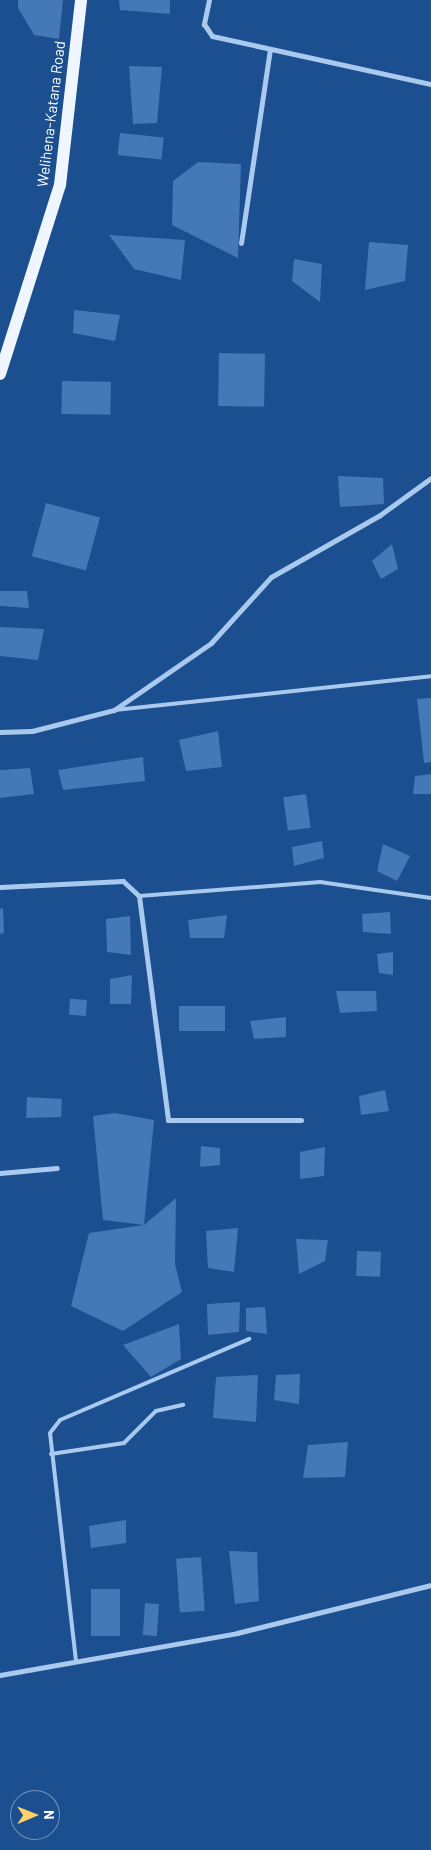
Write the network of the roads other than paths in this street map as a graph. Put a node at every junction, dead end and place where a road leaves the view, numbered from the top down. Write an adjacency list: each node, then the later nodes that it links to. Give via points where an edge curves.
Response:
1 (81, 0): 6 (main road, Welihena-Katana Road, via 60,185)
2 (209, 0): 3 (street, via 207,33)
3 (270, 49): 4 (street); 5 (street)
4 (431, 84)
5 (241, 243)
6 (0, 374)
7 (431, 478): 9 (street, via 380,515 271,577 211,643)
8 (431, 676): 9 (lane)
9 (114, 710): 10 (street, via 32,731)
10 (0, 732)
11 (0, 887): 12 (street, via 123,881)
12 (139, 896): 13 (lane, via 320,882); 14 (street, via 168,1120)
13 (431, 898)
14 (301, 1120)
15 (57, 1168): 16 (street)
16 (0, 1173)
17 (249, 1339): 19 (lane, via 60,1420 50,1433)
18 (183, 1405): 19 (lane, via 156,1411 124,1443)
19 (51, 1454): 21 (lane)
20 (431, 1585): 21 (street, via 237,1633)
21 (76, 1661): 22 (street)
22 (0, 1675)

